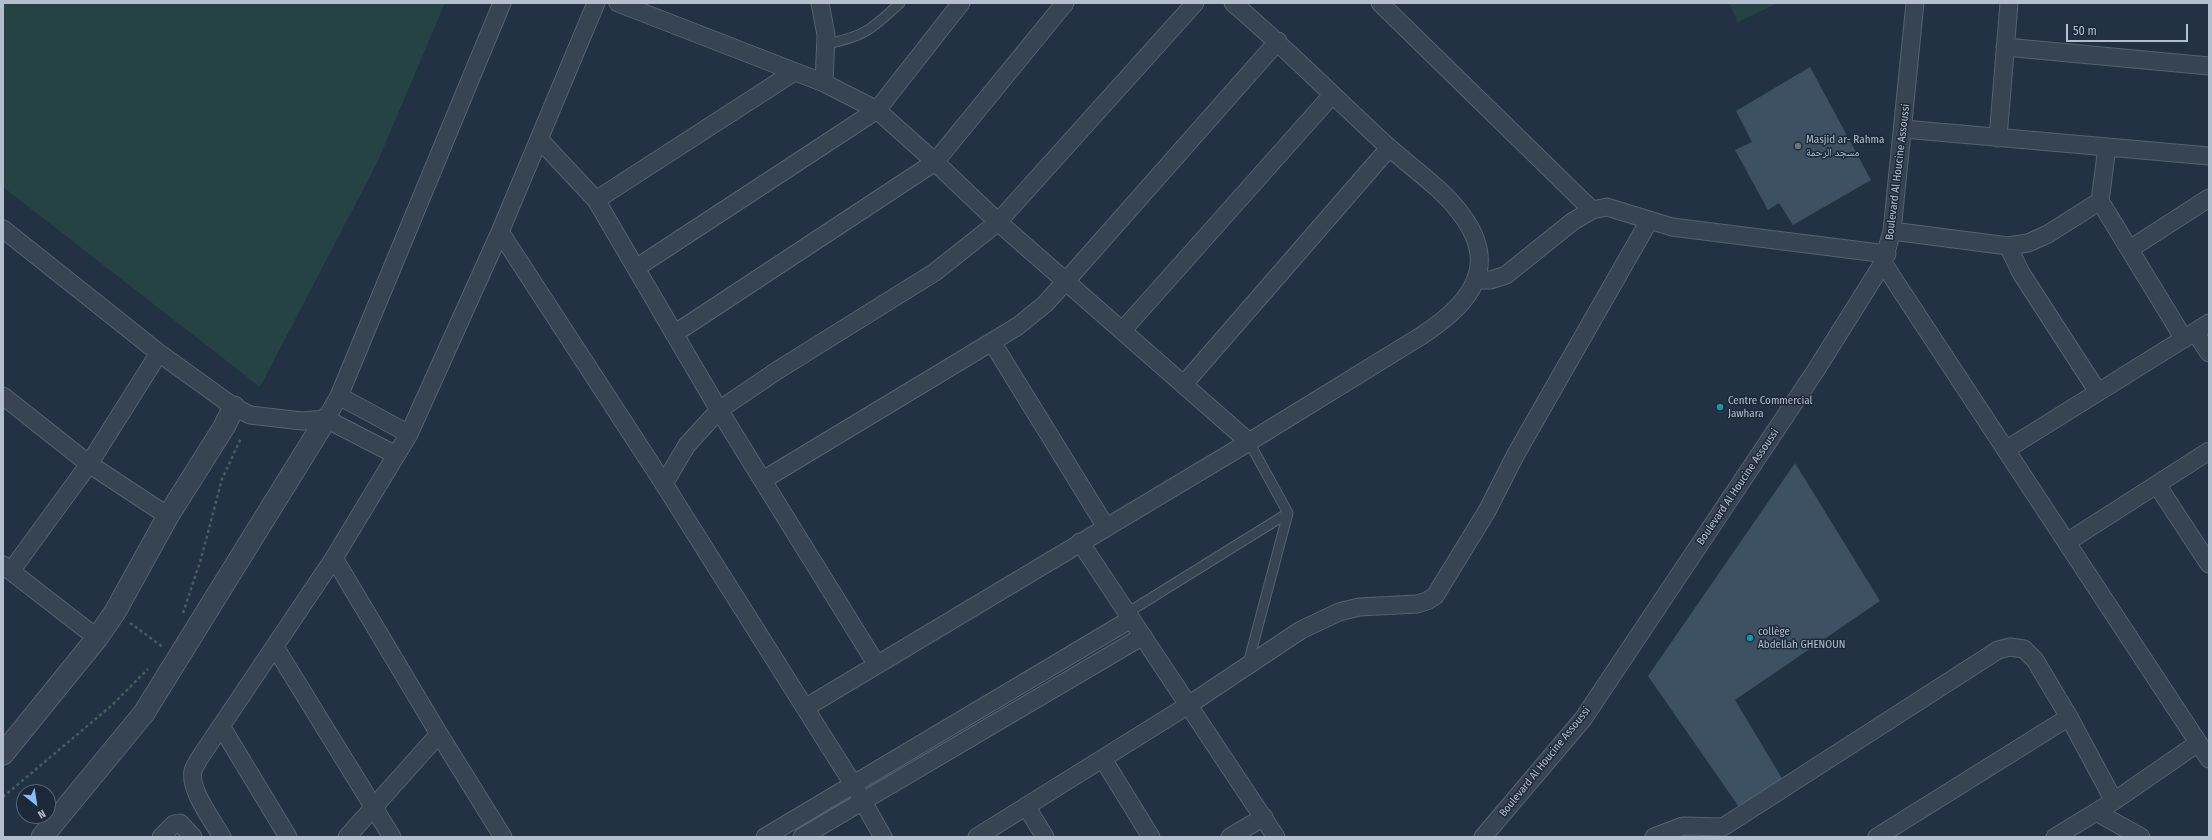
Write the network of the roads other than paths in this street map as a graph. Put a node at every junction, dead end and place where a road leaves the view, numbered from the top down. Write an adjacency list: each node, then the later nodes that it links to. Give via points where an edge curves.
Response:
1 (502, 3): 52 (street)
2 (596, 3): 23 (street)
3 (618, 3): 17 (street)
4 (820, 3): 14 (street, via 826,29)
5 (900, 3): 14 (lane, via 866,33 849,40)
6 (961, 3): 20 (street)
7 (1065, 3): 27 (street)
8 (1195, 3): 33 (street)
9 (1233, 3): 13 (street)
10 (1380, 3): 31 (street)
11 (1915, 3): 21 (street, Boulevard Al Houcine Assoussi)
12 (2009, 3): 15 (street)
13 (1278, 41): 19 (street); 42 (street)
14 (826, 44): 18 (street)
15 (2005, 47): 16 (street); 22 (street)
16 (2209, 66)
17 (794, 72): 18 (street); 29 (street)
18 (824, 83): 20 (street)
19 (1332, 95): 24 (street); 43 (street)
20 (877, 110): 27 (street); 40 (street)
21 (1904, 129): 22 (street); 35 (street, Boulevard Al Houcine Assoussi)
22 (1998, 138): 25 (street)
23 (539, 139): 29 (street); 36 (street)
24 (1390, 148): 41 (street, via 1452,204 1466,221 1478,248 1479,263); 49 (street)
25 (2107, 148): 26 (street); 30 (street)
26 (2209, 156)
27 (935, 162): 33 (street); 45 (street)
28 (2209, 198): 38 (street)
29 (596, 200): 40 (street)
30 (2100, 201): 37 (street, via 2048,234 2028,243); 38 (street)
31 (1592, 210): 32 (street, via 1616,208); 41 (street, via 1572,222 1506,275 1491,280)
32 (1649, 221): 39 (street, via 1680,228); 77 (street, via 1516,454 1483,517 1435,596 1422,603 1359,607 1339,612 1300,630)
33 (998, 222): 42 (street); 53 (street, via 935,272)
34 (3, 229): 47 (street)
35 (1892, 231): 37 (street); 39 (street, Boulevard Al Houcine Assoussi)
36 (500, 232): 56 (street); 63 (street)
37 (2008, 246): 50 (street, via 2021,273)
38 (2130, 249): 44 (street)
39 (1885, 258): 58 (street); 112 (street, Boulevard Al Houcine Assoussi, via 1816,370 1583,719)
40 (636, 268): 45 (street)
41 (1475, 280): 57 (street, via 1468,294 1446,320)
42 (1066, 281): 43 (street); 46 (street, via 1034,313)
43 (1122, 331): 49 (street)
44 (2196, 331): 48 (street); 50 (street)
45 (674, 334): 53 (street)
46 (992, 342): 62 (street); 67 (street)
47 (159, 353): 54 (street); 61 (street)
48 (2209, 353)
49 (1184, 384): 57 (street)
50 (2098, 392): 58 (street)
51 (3, 396): 61 (street)
52 (339, 396): 55 (street); 56 (street)
53 (719, 410): 62 (street); 63 (street, via 687,445)
54 (242, 411): 55 (street, via 302,421); 66 (street, via 224,427)
55 (326, 419): 60 (street); 96 (street, via 144,713)
56 (409, 434): 60 (street)
57 (1249, 442): 65 (lane); 67 (street)
58 (2007, 449): 69 (street)
59 (2209, 451): 64 (street)
60 (396, 455): 70 (street)
61 (89, 464): 66 (street); 72 (street)
62 (763, 480): 78 (street)
63 (664, 484): 80 (street)
64 (2157, 485): 69 (street); 71 (street)
65 (1288, 513): 73 (lane); 77 (lane)
66 (168, 516): 75 (street, via 115,612)
67 (1106, 527): 68 (street)
68 (1080, 542): 73 (street); 78 (street)
69 (2067, 542): 84 (street)
70 (334, 558): 76 (street); 83 (street)
71 (2209, 564)
72 (7, 568): 75 (street)
73 (1129, 616): 74 (street); 88 (street)
74 (1143, 636): 79 (street); 89 (street)
75 (97, 638): 85 (street)
76 (274, 647): 82 (street); 91 (street)
77 (1248, 664): 79 (street)
78 (877, 665): 80 (street)
79 (1190, 704): 86 (street); 94 (street)
80 (805, 708): 88 (street)
81 (2069, 717): 90 (street); 95 (street, via 2029,652 2010,647 1998,650); 114 (street)
82 (221, 726): 99 (street, via 193,771 194,785 200,799); 100 (street)
83 (439, 734): 91 (street); 103 (street)
84 (2198, 742): 87 (street); 90 (street)
85 (3, 754)
86 (1104, 759): 92 (street); 109 (street)
87 (2209, 759)
88 (853, 784): 89 (street); 104 (street)
89 (863, 801): 105 (street); 106 (street)
90 (2114, 802): 93 (street)
91 (374, 806): 101 (street); 102 (street)
92 (1026, 806): 107 (street); 108 (street)
93 (2096, 812): 115 (street); 116 (street)
94 (1264, 817): 110 (street); 111 (street)
95 (1726, 832): 113 (street, via 1683,826)
96 (42, 837)
97 (161, 837): 98 (street, via 174,824 180,823)
98 (193, 837)
99 (222, 837)
100 (288, 837)
101 (347, 837)
102 (392, 837)
103 (503, 837)
104 (765, 837)
105 (802, 837)
106 (883, 837)
107 (977, 837)
108 (1044, 837)
109 (1151, 837)
110 (1230, 837)
111 (1276, 837)
112 (1483, 837)
113 (1654, 837)
114 (1877, 837)
115 (2055, 837)
116 (2141, 837)

